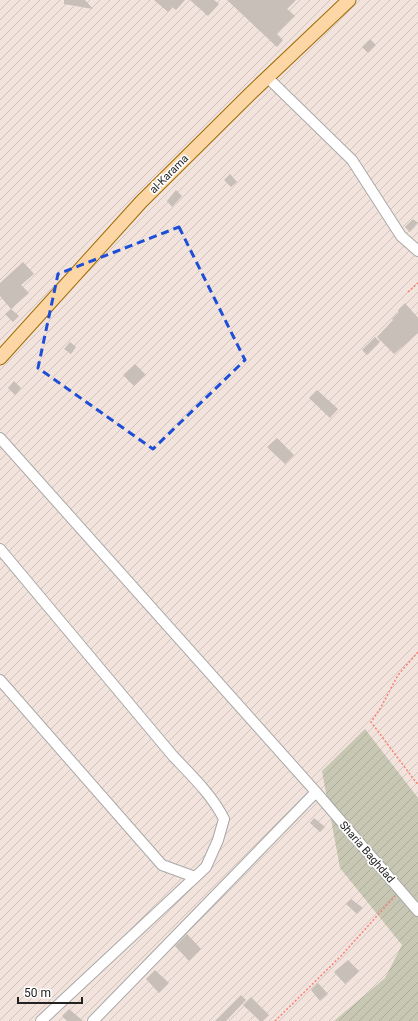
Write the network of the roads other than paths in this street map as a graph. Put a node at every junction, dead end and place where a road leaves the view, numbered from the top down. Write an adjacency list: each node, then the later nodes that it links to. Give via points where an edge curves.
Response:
1 (349, 0): 2 (main road, al-Karama)
2 (268, 78): 3 (street, via 352,160 401,236); 4 (main road, al-Karama, via 141,202)
3 (418, 251)
4 (0, 358)
5 (0, 438): 8 (street, Sharia Baghdad)
6 (0, 548): 9 (street, via 173,756 218,806 224,819 218,840 206,867)
7 (0, 680): 9 (street, via 162,865)
8 (316, 792): 10 (street, Sharia Baghdad); 12 (street)
9 (195, 876): 11 (street)
10 (418, 911)
11 (41, 1021)
12 (93, 1021)

